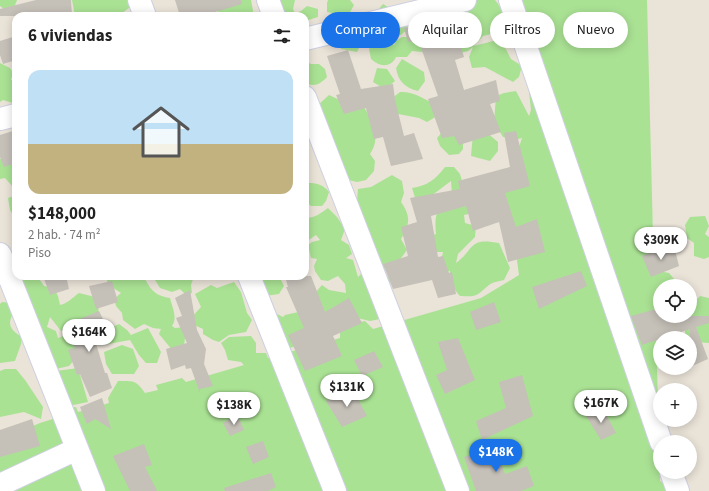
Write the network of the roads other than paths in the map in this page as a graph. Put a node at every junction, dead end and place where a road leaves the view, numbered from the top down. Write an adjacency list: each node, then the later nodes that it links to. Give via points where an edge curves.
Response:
1 (139, 0): 5 (street)
2 (268, 0): 6 (street)
3 (465, 0): 7 (street)
4 (510, 0): 13 (street)
5 (144, 12)
6 (272, 12)
7 (309, 38)
8 (309, 107): 19 (street)
9 (12, 116): 10 (street)
10 (0, 119)
11 (0, 254): 14 (street)
12 (250, 280): 18 (street)
13 (659, 435)
14 (77, 449): 16 (street); 17 (street)
15 (674, 479): 20 (street)
16 (0, 485)
17 (94, 491)
18 (335, 491)
19 (458, 491)
20 (678, 491)

